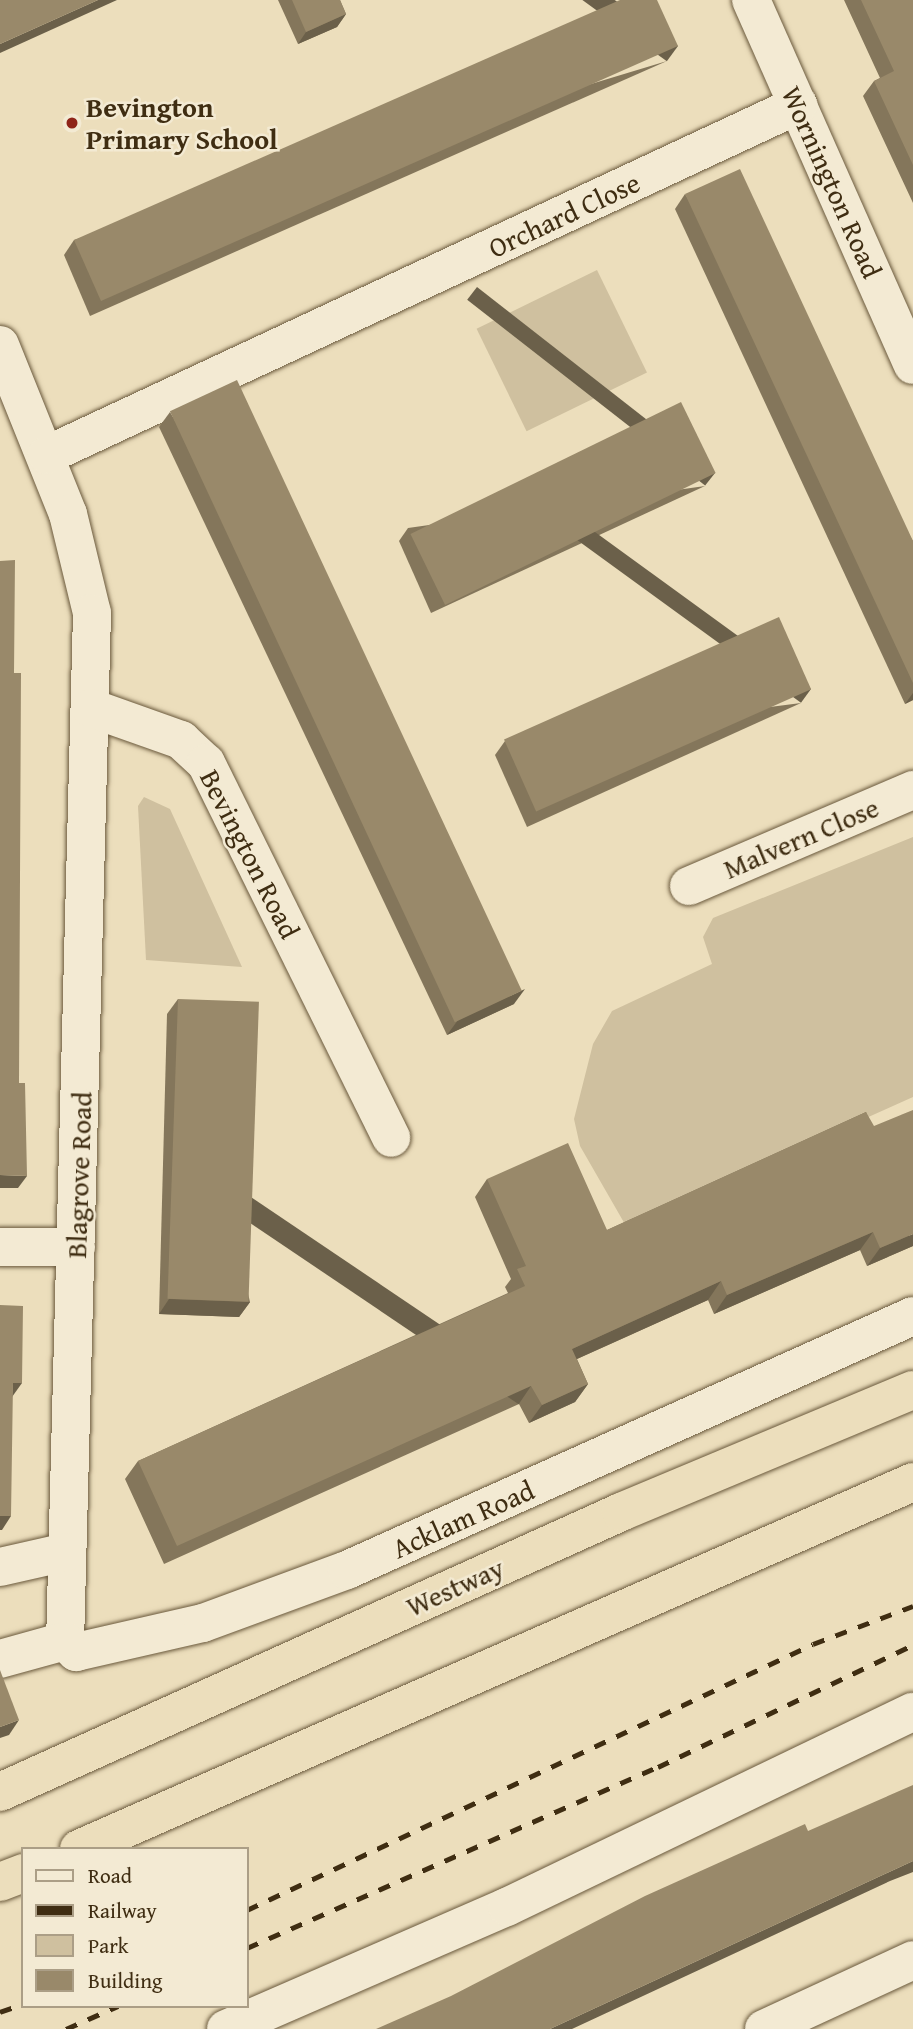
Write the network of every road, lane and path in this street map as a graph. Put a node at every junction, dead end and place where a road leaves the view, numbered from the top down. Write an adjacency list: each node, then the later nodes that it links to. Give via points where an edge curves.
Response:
1 (751, 0): 2 (street, Wornington Road)
2 (798, 106): 4 (street, Wornington Road); 5 (street, Orchard Close)
3 (0, 345): 5 (street)
4 (913, 365)
5 (47, 455): 6 (street, via 85,570 92,613)
6 (91, 708): 9 (street, Bevington Road, via 181,740 206,763); 11 (street, Blagrove Road)
7 (913, 790): 8 (street, Malvern Close)
8 (689, 886)
9 (391, 1138)
10 (0, 1247): 11 (street)
11 (76, 1247): 15 (street, Blagrove Road)
12 (913, 1316): 17 (street, Acklam Road, via 347,1570 203,1623 76,1652)
13 (913, 1390): 20 (highway, Westway, via 621,1512)
14 (913, 1482): 21 (highway)
15 (66, 1552): 16 (street); 17 (street, Blagrove Road)
16 (0, 1567)
17 (65, 1641): 18 (street, Acklam Road)
18 (0, 1659)
19 (913, 1712): 25 (street, via 507,1907)
20 (0, 1792)
21 (84, 1847)
22 (21, 1874): 23 (highway)
23 (0, 1882)
24 (913, 1960): 26 (street)
25 (226, 2029)
26 (764, 2029)

